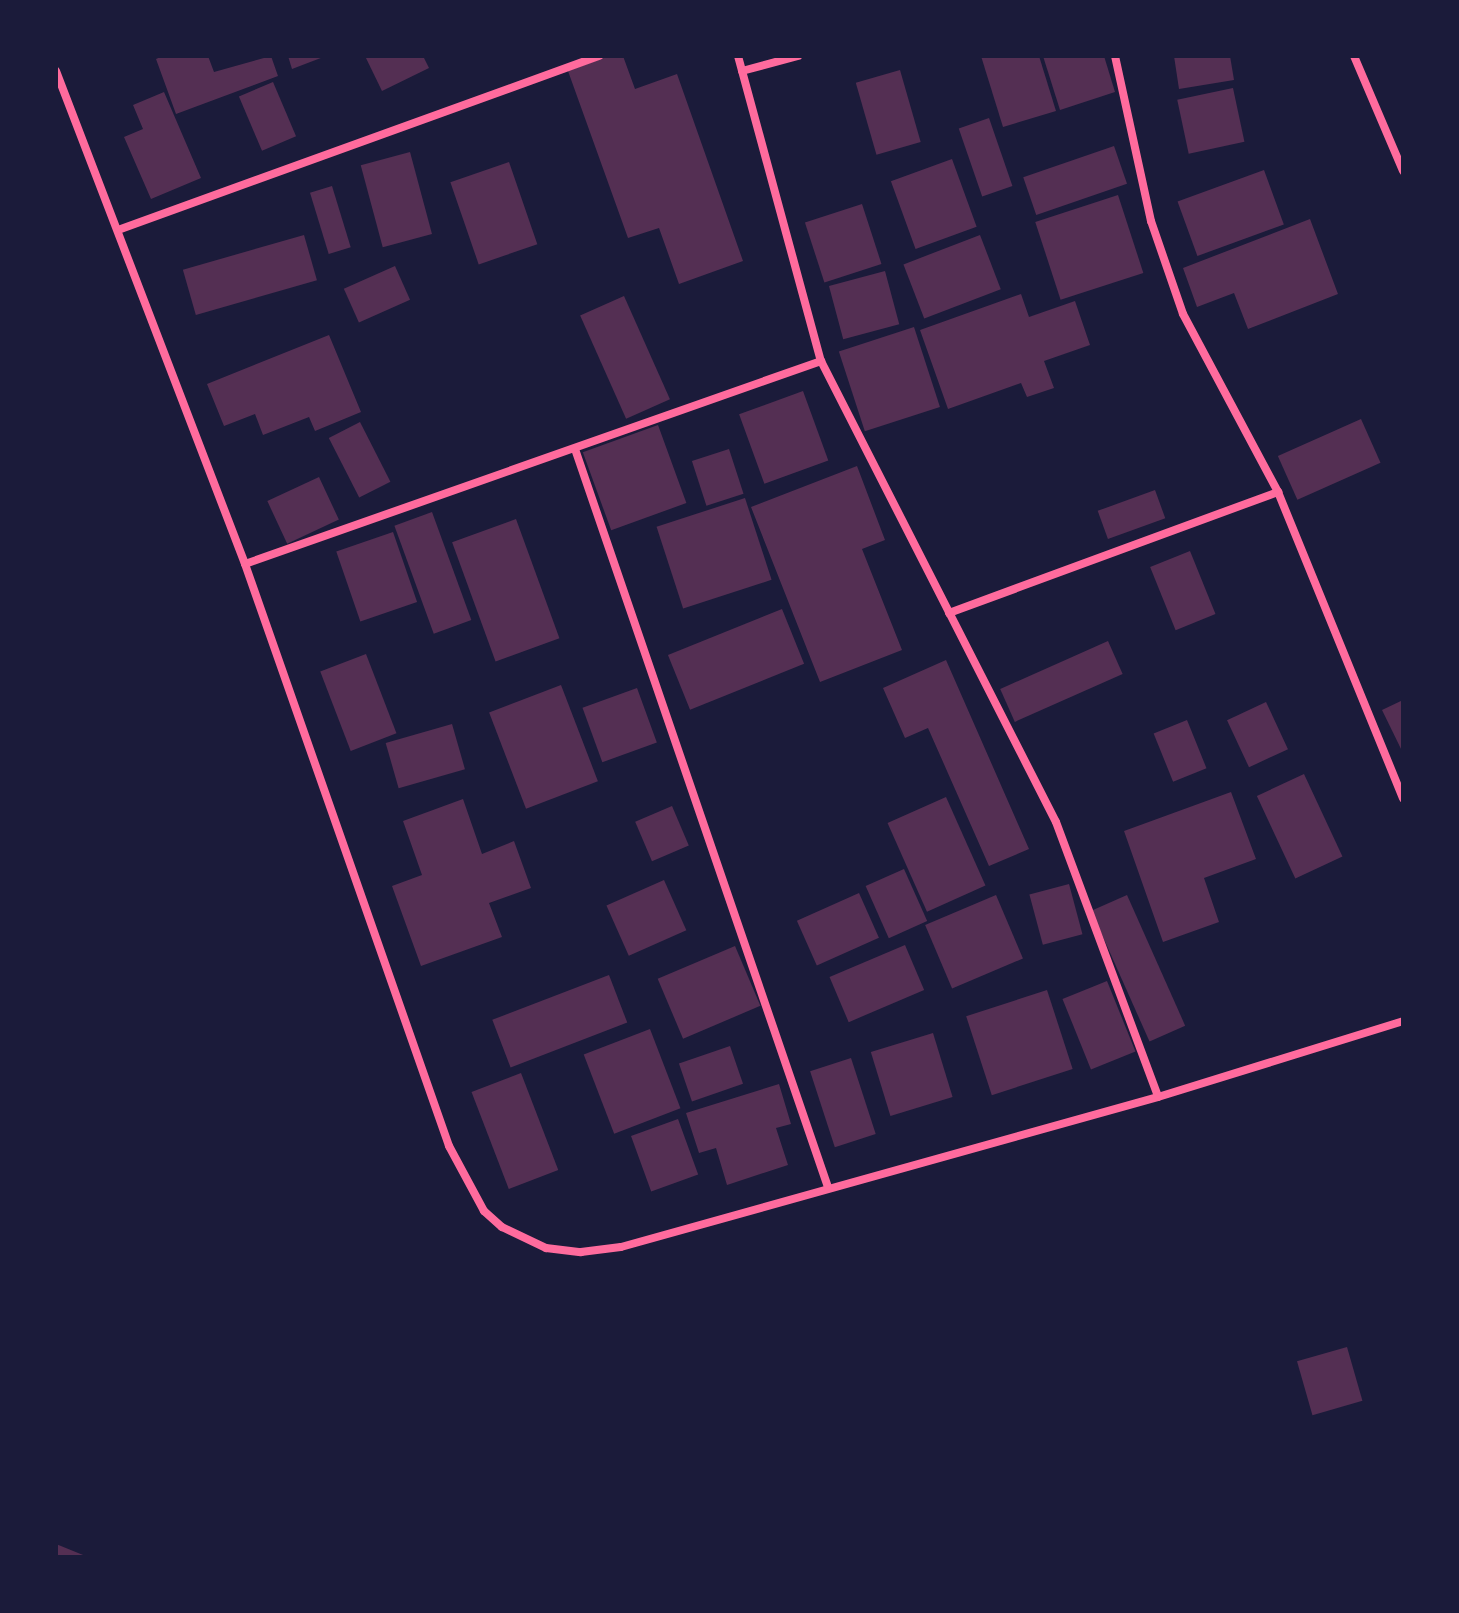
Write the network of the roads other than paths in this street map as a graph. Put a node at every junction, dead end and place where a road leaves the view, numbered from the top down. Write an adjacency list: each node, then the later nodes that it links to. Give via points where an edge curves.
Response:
1 (599, 56): 9 (street)
2 (738, 56): 7 (street)
3 (798, 56): 7 (street)
4 (1115, 56): 12 (street, via 1151,221 1183,314)
5 (1354, 56): 8 (street)
6 (56, 71): 9 (street)
7 (742, 71): 10 (street)
8 (1403, 171)
9 (118, 230): 13 (street)
10 (821, 361): 11 (street); 14 (street)
11 (575, 449): 13 (street); 18 (street)
12 (1278, 492): 14 (street); 15 (street)
13 (245, 564): 18 (street, via 449,1146 484,1211 522,1240 581,1252 621,1247)
14 (949, 613): 17 (street, via 1056,822)
15 (1403, 798)
16 (1403, 1021): 17 (street)
17 (1158, 1097): 18 (street)
18 (828, 1187)

